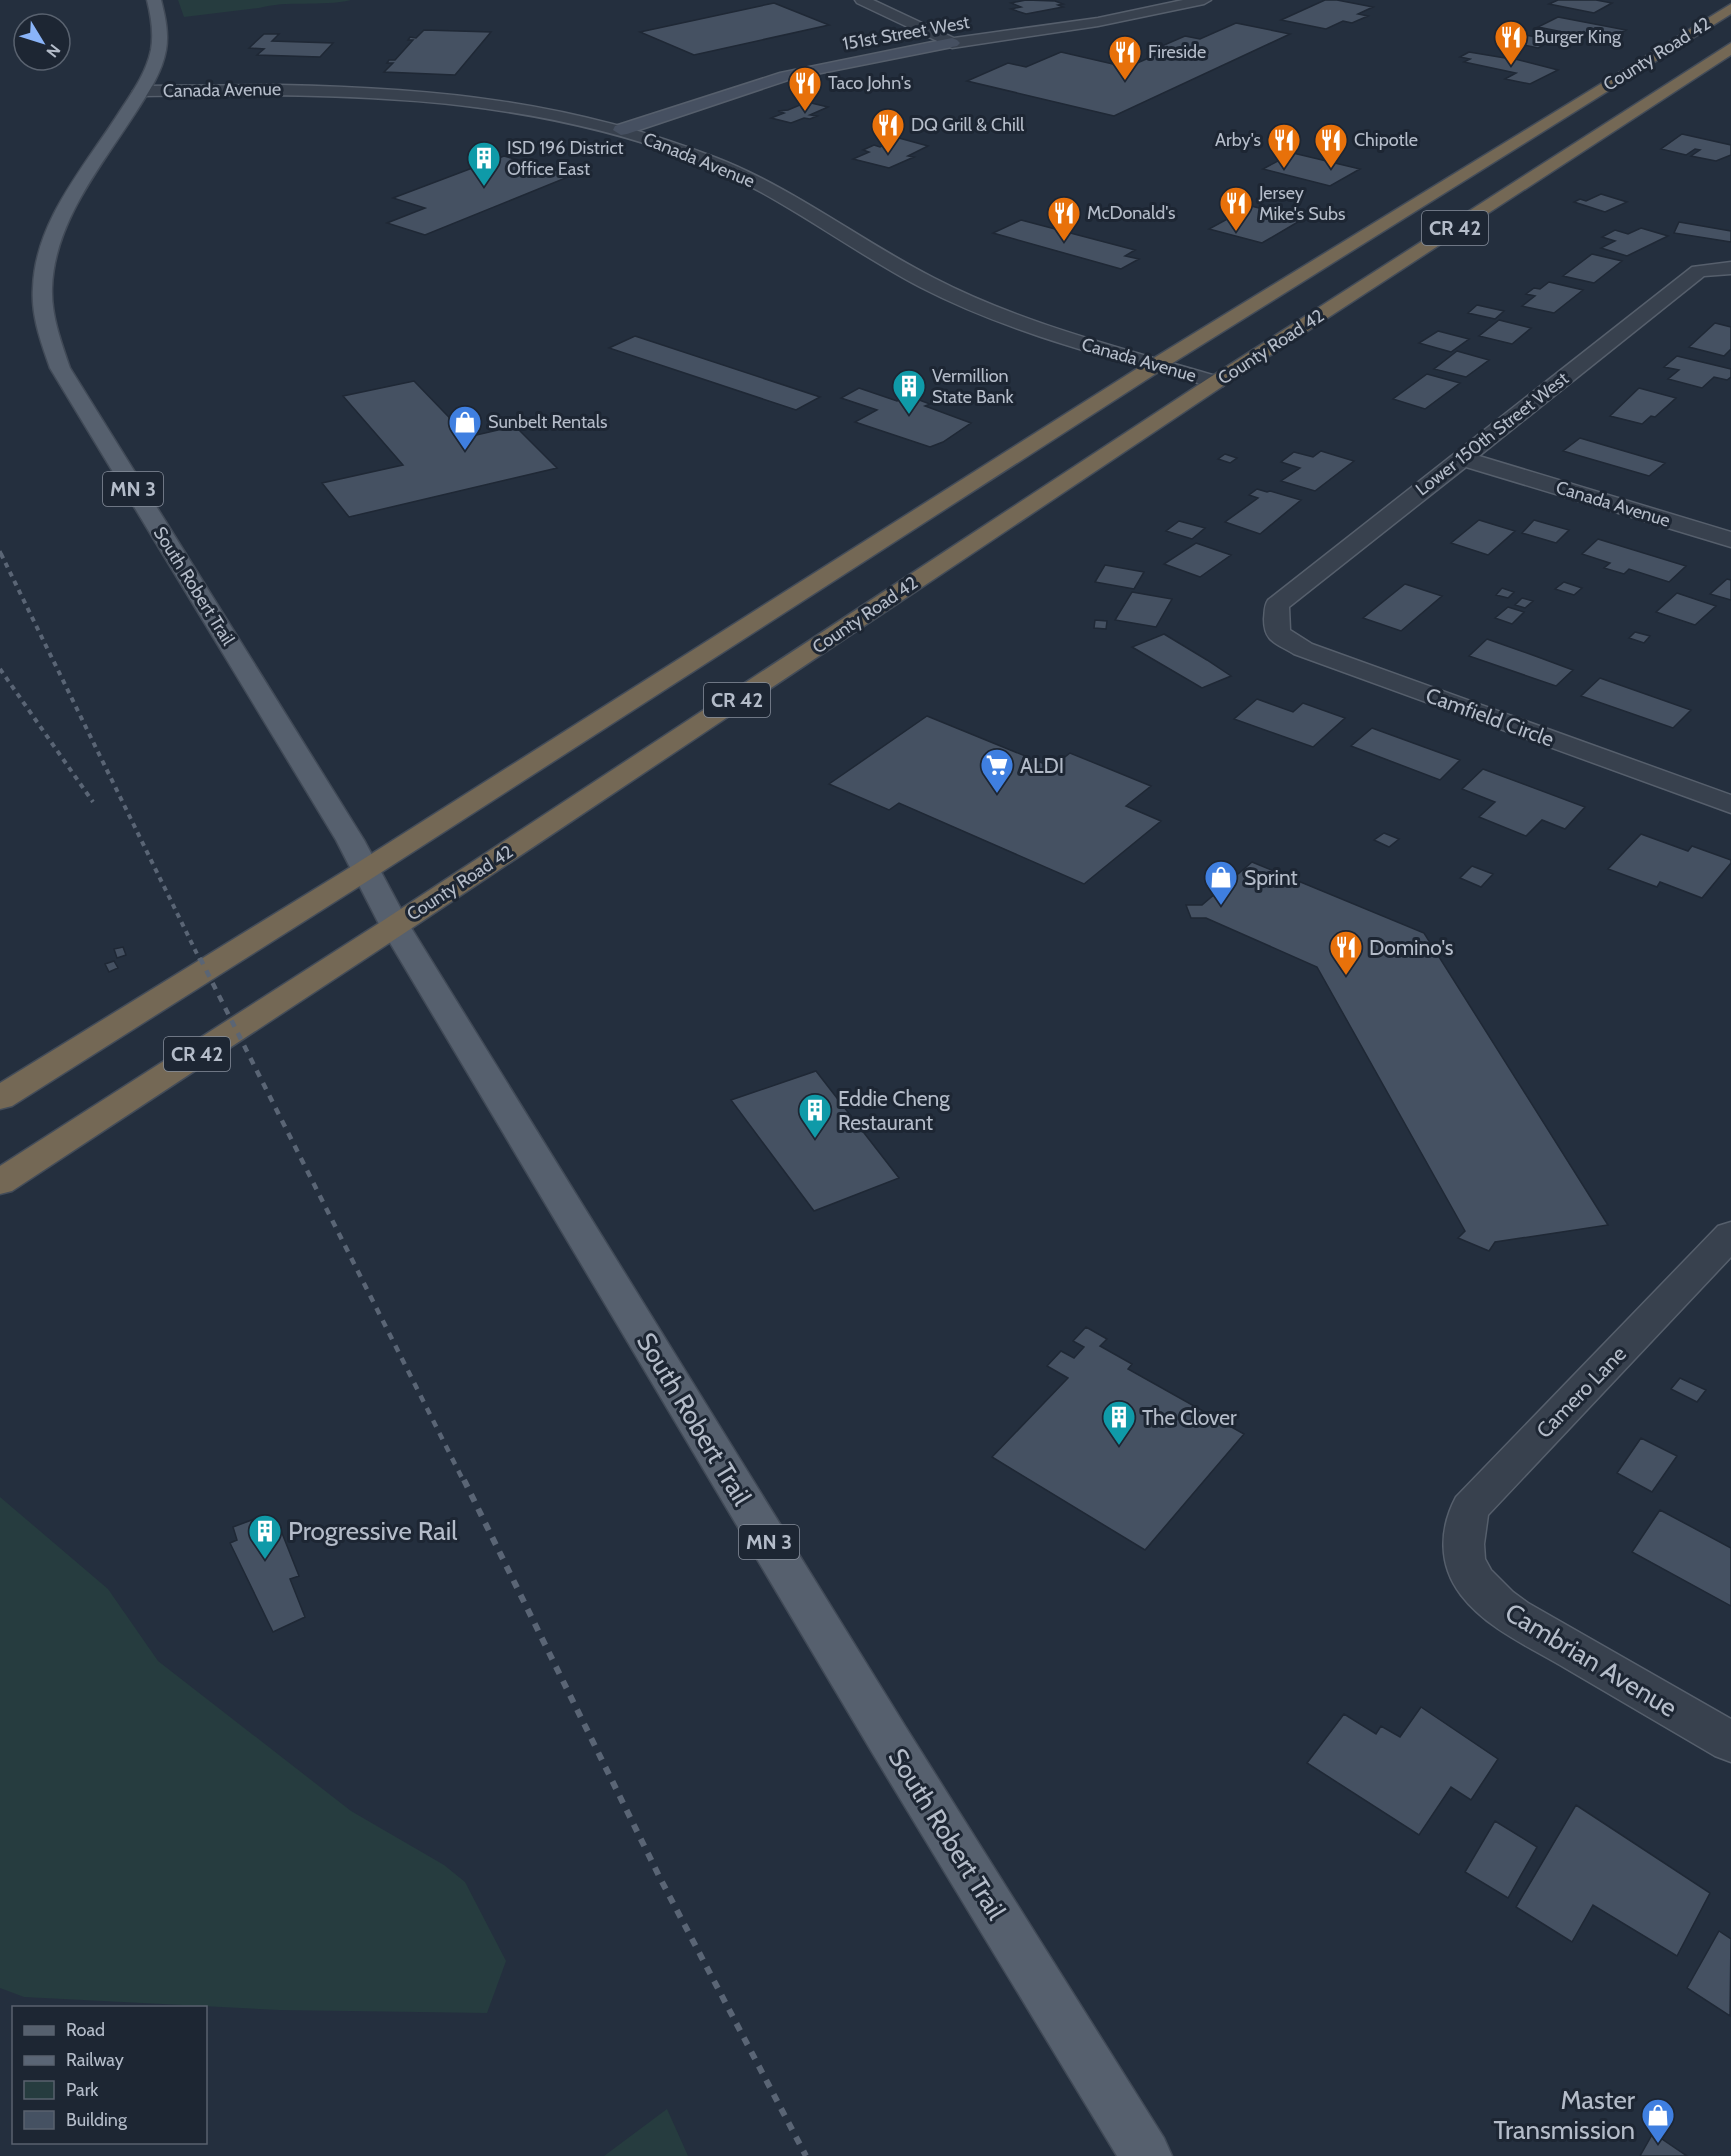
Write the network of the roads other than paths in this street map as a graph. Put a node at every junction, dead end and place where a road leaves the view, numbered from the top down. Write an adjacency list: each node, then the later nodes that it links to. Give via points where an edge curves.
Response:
1 (154, 0): 7 (main road, South Robert Trail / MN 3, via 159,45)
2 (862, 0): 5 (street)
3 (1204, 0): 5 (street, 151st Street West, via 1098,22)
4 (1731, 8): 9 (highway, County Road 42 / CR 42)
5 (952, 43): 8 (street, 151st Street West, via 786,76)
6 (1731, 48): 11 (highway, County Road 42 / CR 42)
7 (141, 91): 8 (street, Canada Avenue, via 286,88 391,92 516,107); 18 (main road, South Robert Trail / MN 3, via 83,180 55,233 43,279 54,352 78,400 350,840)
8 (621, 130): 12 (street, Canada Avenue, via 754,180 881,259 953,296 1044,332)
9 (1518, 155): 11 (highway, via 1522,174 1511,184 1358,284); 12 (highway, County Road 42 / CR 42)
10 (1731, 268): 14 (street, Lower 150th Street West, via 1699,271)
11 (1337, 304): 13 (highway, County Road 42 / CR 42)
12 (1156, 365): 13 (street, Canada Avenue); 18 (highway, County Road 42 / CR 42)
13 (1216, 382): 19 (highway, County Road 42 / CR 42)
14 (1461, 458): 15 (street, Canada Avenue); 16 (street, Lower 150th Street West)
15 (1731, 540)
16 (1277, 605): 17 (street, Camfield Circle, via 1277,633 1303,649)
17 (1731, 805)
18 (364, 871): 19 (main road, MN 3); 20 (highway, County Road 42 / CR 42)
19 (395, 926): 21 (highway, County Road 42 / CR 42); 25 (main road, South Robert Trail / MN 3)
20 (0, 1098)
21 (0, 1182)
22 (1731, 1235): 23 (street, Camero Lane, via 1470,1508 1462,1534)
23 (1465, 1564): 24 (street, Cambrian Avenue, via 1482,1592 1513,1616)
24 (1731, 1742)
25 (1146, 2156)

